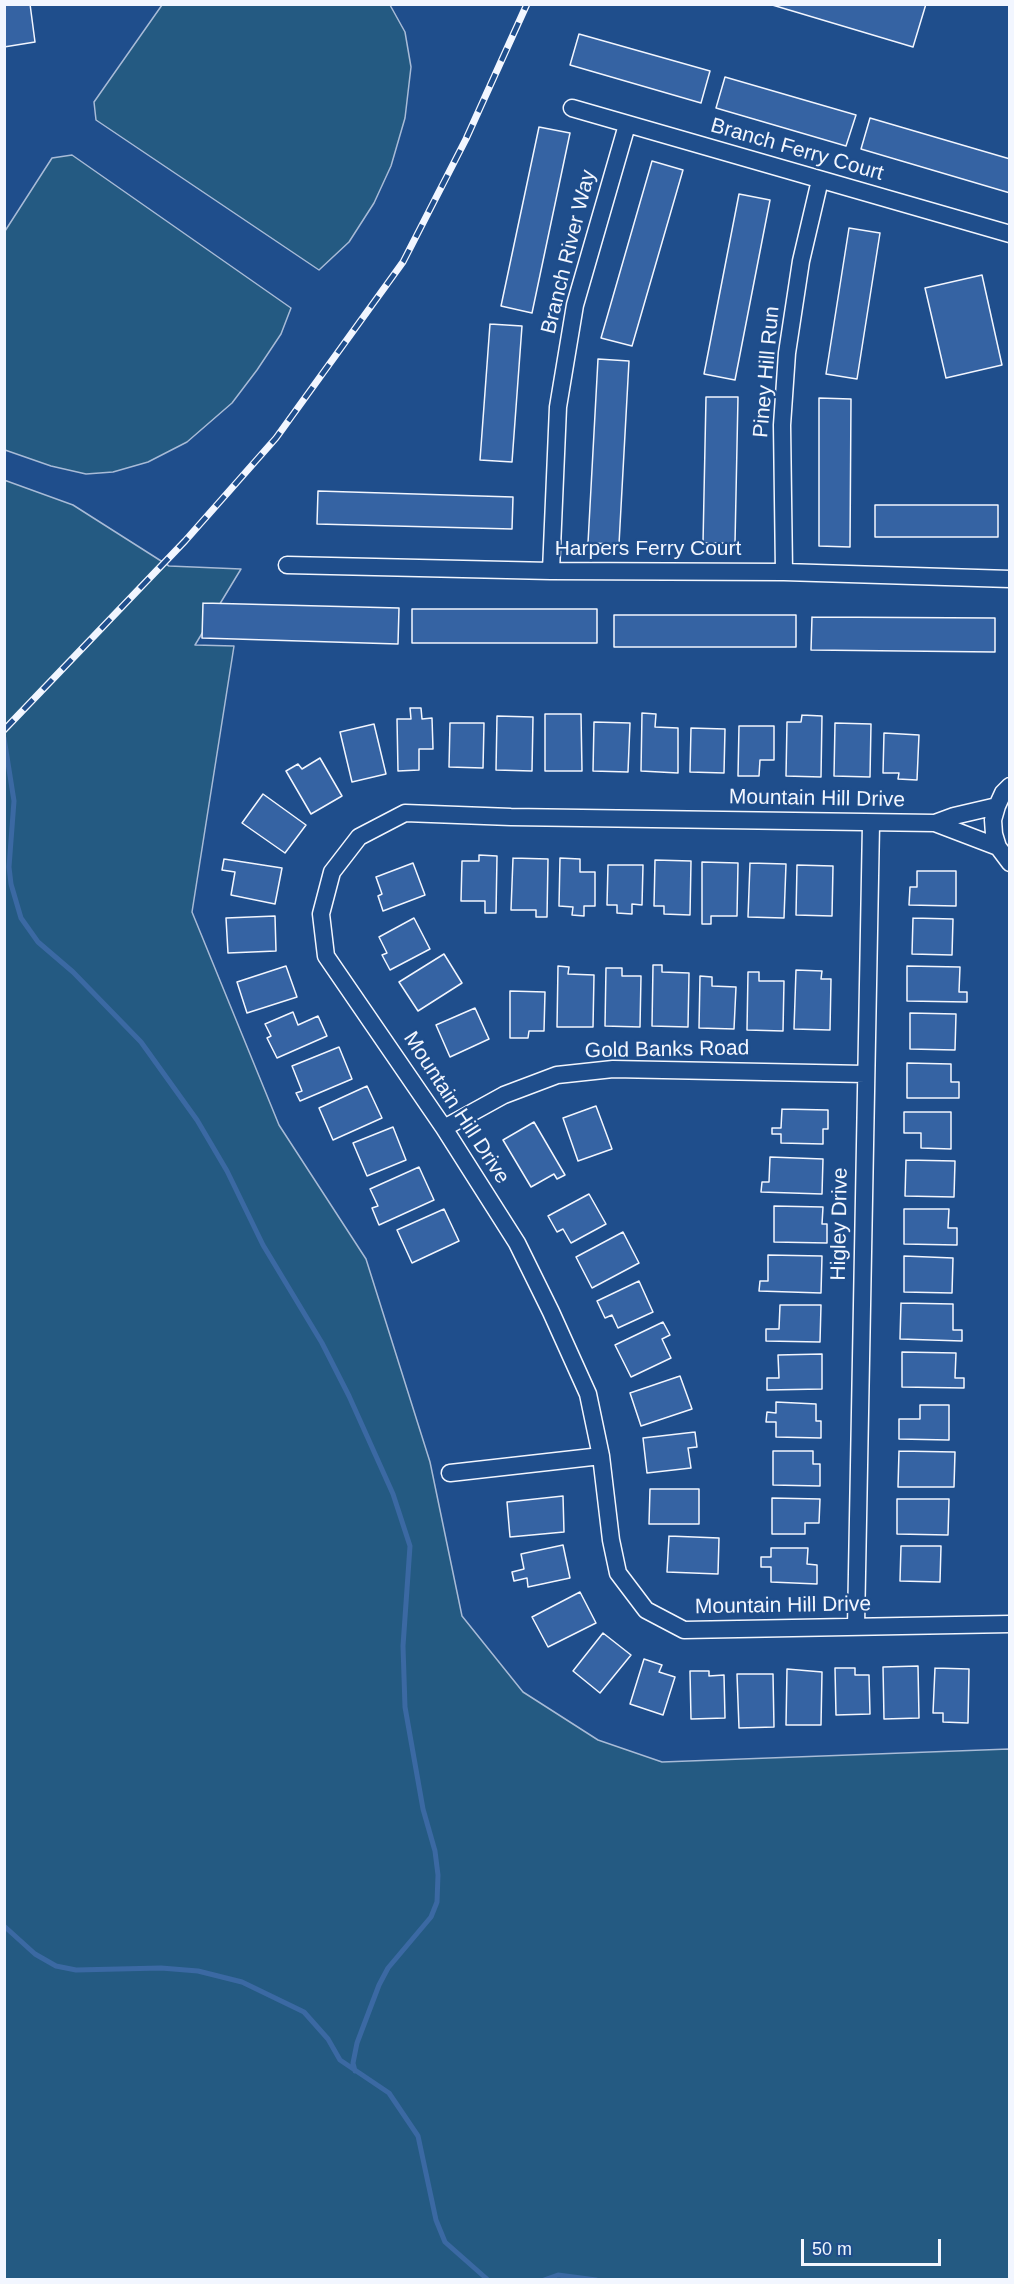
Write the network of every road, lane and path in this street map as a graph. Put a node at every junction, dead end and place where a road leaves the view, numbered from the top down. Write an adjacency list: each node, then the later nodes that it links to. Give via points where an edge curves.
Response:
1 (572, 108): 2 (street, Branch Ferry Court)
2 (627, 125): 3 (street, Branch Ferry Court); 6 (street, Branch River Way, via 574,305 558,407)
3 (820, 180): 4 (street, Branch Ferry Court); 7 (street, Piney Hill Run, via 801,261 787,354 782,425)
4 (1010, 234)
5 (287, 565): 6 (street, Harpers Ferry Court)
6 (551, 571): 7 (street, Harpers Ferry Court)
7 (784, 572): 8 (street, Harpers Ferry Court)
8 (1010, 579)
9 (1010, 786): 10 (street)
10 (997, 806): 11 (street, Mountain Hill Drive); 13 (street, via 993,819)
11 (935, 823): 12 (street, Mountain Hill Drive); 13 (street, Mountain Hill Drive)
12 (871, 824): 15 (street, Higley Drive); 16 (street, Mountain Hill Drive, via 405,813 360,837 332,872 321,914 326,956)
13 (998, 847): 14 (street)
14 (1010, 863)
15 (865, 1074): 16 (street, Gold Banks Road, via 613,1069 557,1075 504,1095); 20 (street, Higley Drive)
16 (444, 1128): 17 (street, Mountain Hill Drive, via 517,1243 551,1312 588,1394)
17 (601, 1456): 18 (street); 20 (street, Mountain Hill Drive, via 618,1574 646,1610 684,1630)
18 (450, 1473)
19 (1010, 1624): 20 (street, Mountain Hill Drive)
20 (856, 1626)

